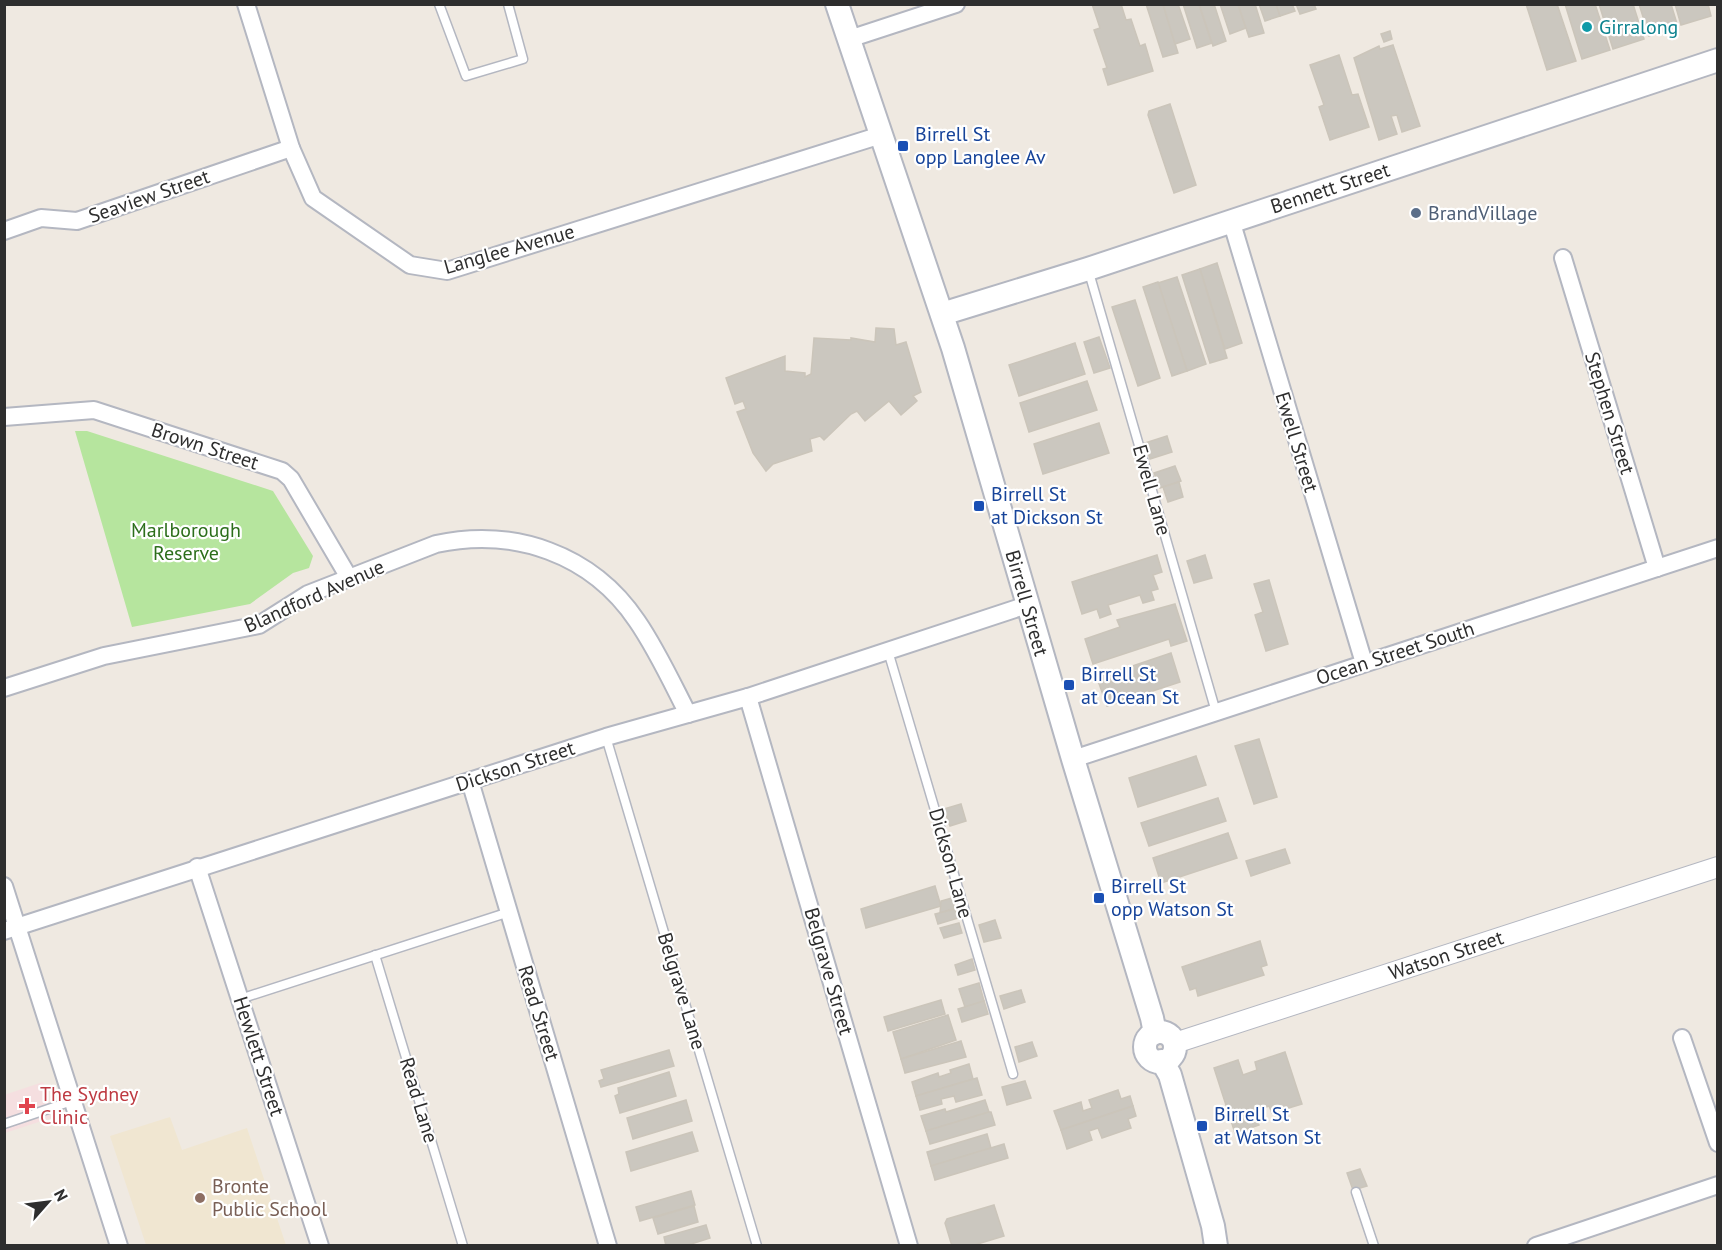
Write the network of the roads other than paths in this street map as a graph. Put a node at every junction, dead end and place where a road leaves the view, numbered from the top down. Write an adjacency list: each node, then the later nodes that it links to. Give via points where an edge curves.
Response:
1 (246, 4): 9 (street, Langlee Avenue)
2 (439, 4): 3 (lane, via 466,76 523,59)
3 (508, 4)
4 (837, 4): 6 (main road, Birrell Street)
5 (956, 4): 6 (street)
6 (849, 39): 8 (main road, Birrell Street)
7 (1718, 60): 10 (main road, Bennett Street)
8 (881, 135): 9 (street, Langlee Avenue, via 447,271 410,265 314,198); 14 (main road, Birrell Street)
9 (291, 148): 11 (street, Seaview Street, via 77,221 41,218)
10 (1231, 220): 13 (main road, Bennett Street); 21 (street, Ewell Street)
11 (4, 231)
12 (1563, 258): 17 (street, Stephen Street)
13 (1088, 269): 14 (main road, Bennett Street); 24 (lane, Ewell Lane)
14 (942, 314): 19 (main road, Birrell Street)
15 (4, 417): 18 (street, Brown Street, via 94,410 282,471 291,479)
16 (1718, 548): 17 (street, Ocean Street South)
17 (1657, 568): 21 (street, Ocean Street South)
18 (348, 576): 22 (street, Blandford Avenue, via 308,594 259,625 104,656); 25 (street, Blandford Avenue, via 454,540 510,539 553,551 599,579 627,607)
19 (1027, 605): 20 (street, Dickson Street); 27 (main road, Birrell Street)
20 (888, 651): 23 (street, Dickson Street); 38 (lane, Dickson Lane)
21 (1364, 663): 24 (street, Ocean Street South)
22 (4, 688)
23 (748, 697): 25 (street, Dickson Street); 49 (street, Belgrave Street)
24 (1216, 712): 27 (street, Ocean Street South)
25 (688, 714): 26 (street, Dickson Street)
26 (606, 737): 28 (street, Dickson Street); 48 (lane, Belgrave Lane)
27 (1073, 759): 37 (main road, Birrell Street, via 1152,1018 1155,1033 1146,1048 1153,1059)
28 (470, 780): 29 (street, Dickson Street); 32 (street, Read Street)
29 (196, 867): 33 (street, Dickson Street); 35 (street, Hewlett Street)
30 (1718, 867): 37 (street, Watson Street)
31 (4, 886): 33 (street)
32 (509, 912): 34 (lane); 47 (street, Read Street)
33 (10, 929): 39 (street)
34 (375, 955): 35 (lane); 46 (lane, Read Lane)
35 (240, 999): 45 (street, Hewlett Street)
36 (1682, 1038): 41 (street)
37 (1168, 1052): 50 (main road, via 1173,1086 1214,1226)
38 (1013, 1074)
39 (72, 1101): 40 (lane); 44 (street)
40 (4, 1124)
41 (1718, 1143)
42 (1718, 1185): 52 (street)
43 (1356, 1192): 51 (lane)
44 (119, 1245)
45 (320, 1245)
46 (463, 1245)
47 (608, 1245)
48 (757, 1245)
49 (909, 1245)
50 (1216, 1245)
51 (1374, 1245)
52 (1536, 1245)

